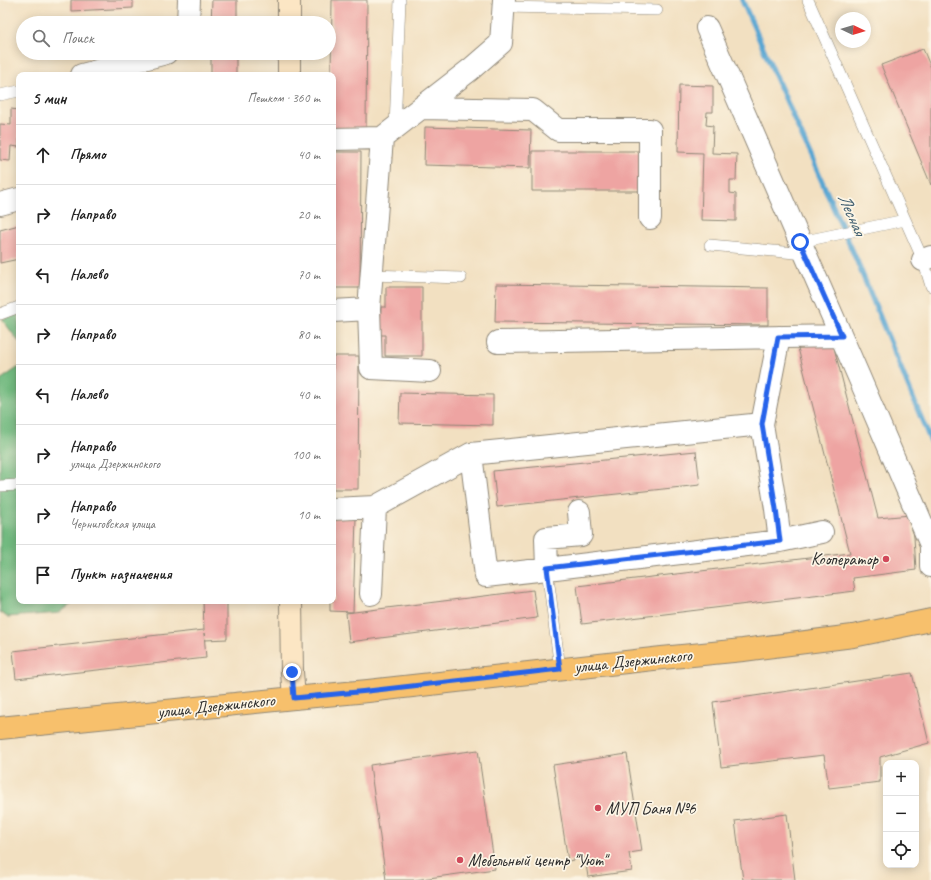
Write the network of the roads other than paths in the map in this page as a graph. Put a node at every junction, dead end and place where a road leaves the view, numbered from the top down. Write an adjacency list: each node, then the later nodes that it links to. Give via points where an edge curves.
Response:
1 (190, 0): 7 (street)
2 (289, 0): 8 (main road)
3 (400, 0): 17 (lane)
4 (808, 0): 22 (lane)
5 (504, 4): 6 (lane); 16 (street, via 501,43)
6 (657, 10)
7 (189, 16)
8 (289, 16)
9 (707, 28): 24 (street)
10 (139, 60): 12 (street)
11 (289, 60): 13 (main road)
12 (93, 72)
13 (289, 72)
14 (16, 93): 15 (lane)
15 (0, 96)
16 (421, 108): 17 (street); 21 (street, via 533,110 558,130 650,130)
17 (389, 133): 18 (street); 26 (street)
18 (336, 139)
19 (16, 200): 20 (street)
20 (0, 204)
21 (650, 218)
22 (905, 220): 24 (lane); 25 (lane)
23 (710, 245): 24 (lane)
24 (803, 248): 33 (street)
25 (927, 259): 28 (lane)
26 (371, 275): 27 (lane); 30 (street)
27 (461, 278)
28 (931, 286)
29 (16, 308): 32 (lane)
30 (369, 309): 31 (street); 36 (street, via 371,368)
31 (336, 311)
32 (0, 314)
33 (842, 336): 34 (street); 46 (street, via 930,545)
34 (778, 337): 35 (street); 37 (street)
35 (498, 342)
36 (430, 370)
37 (762, 424): 38 (street); 45 (street)
38 (471, 454): 41 (street); 47 (street, via 486,576)
39 (16, 485): 40 (lane)
40 (0, 486)
41 (375, 507): 42 (street); 48 (street)
42 (336, 509)
43 (579, 512): 47 (street, via 581,535 546,538)
44 (822, 532): 45 (street)
45 (780, 541): 47 (street)
46 (931, 566)
47 (547, 568): 51 (lane)
48 (371, 594)
49 (291, 604): 52 (main road)
50 (931, 620): 51 (main road, улица Дзержинского, via 853,636)
51 (560, 669): 52 (main road, улица Дзержинского)
52 (294, 698): 53 (main road, улица Дзержинского)
53 (0, 728)

